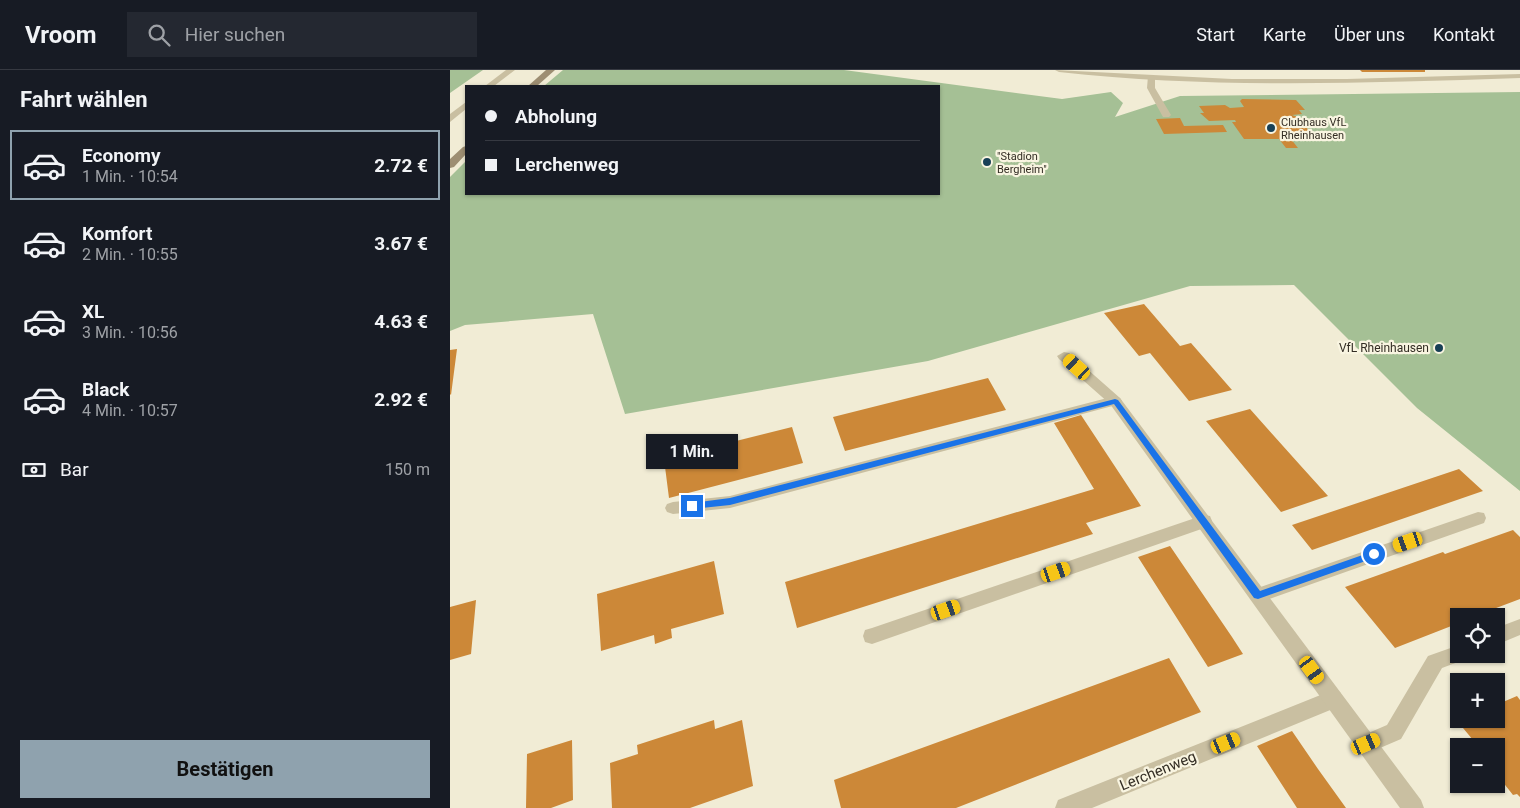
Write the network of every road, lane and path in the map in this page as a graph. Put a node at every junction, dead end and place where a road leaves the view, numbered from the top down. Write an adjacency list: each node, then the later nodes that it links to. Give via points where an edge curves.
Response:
1 (512, 70): 6 (street)
2 (551, 70): 7 (street)
3 (1059, 70): 5 (street)
4 (1520, 76): 5 (street, via 1304,81)
5 (1151, 78): 9 (street, via 1151,88)
6 (490, 85)
7 (533, 85)
8 (465, 106): 10 (street)
9 (1166, 115)
10 (450, 119)
11 (465, 150): 12 (street)
12 (450, 165)
13 (1064, 356): 14 (street)
14 (1115, 401): 15 (street, via 730,502); 17 (street)
15 (673, 508)
16 (1478, 518): 18 (street)
17 (1204, 521): 18 (street); 21 (street)
18 (1258, 595): 23 (street)
19 (1520, 627): 20 (street)
20 (1505, 633)
21 (872, 636)
22 (1450, 656): 24 (street, via 1435,662 1394,732)
23 (1333, 699): 24 (street); 25 (street, Lerchenweg)
24 (1366, 744): 26 (street)
25 (1066, 808)
26 (1413, 808)

